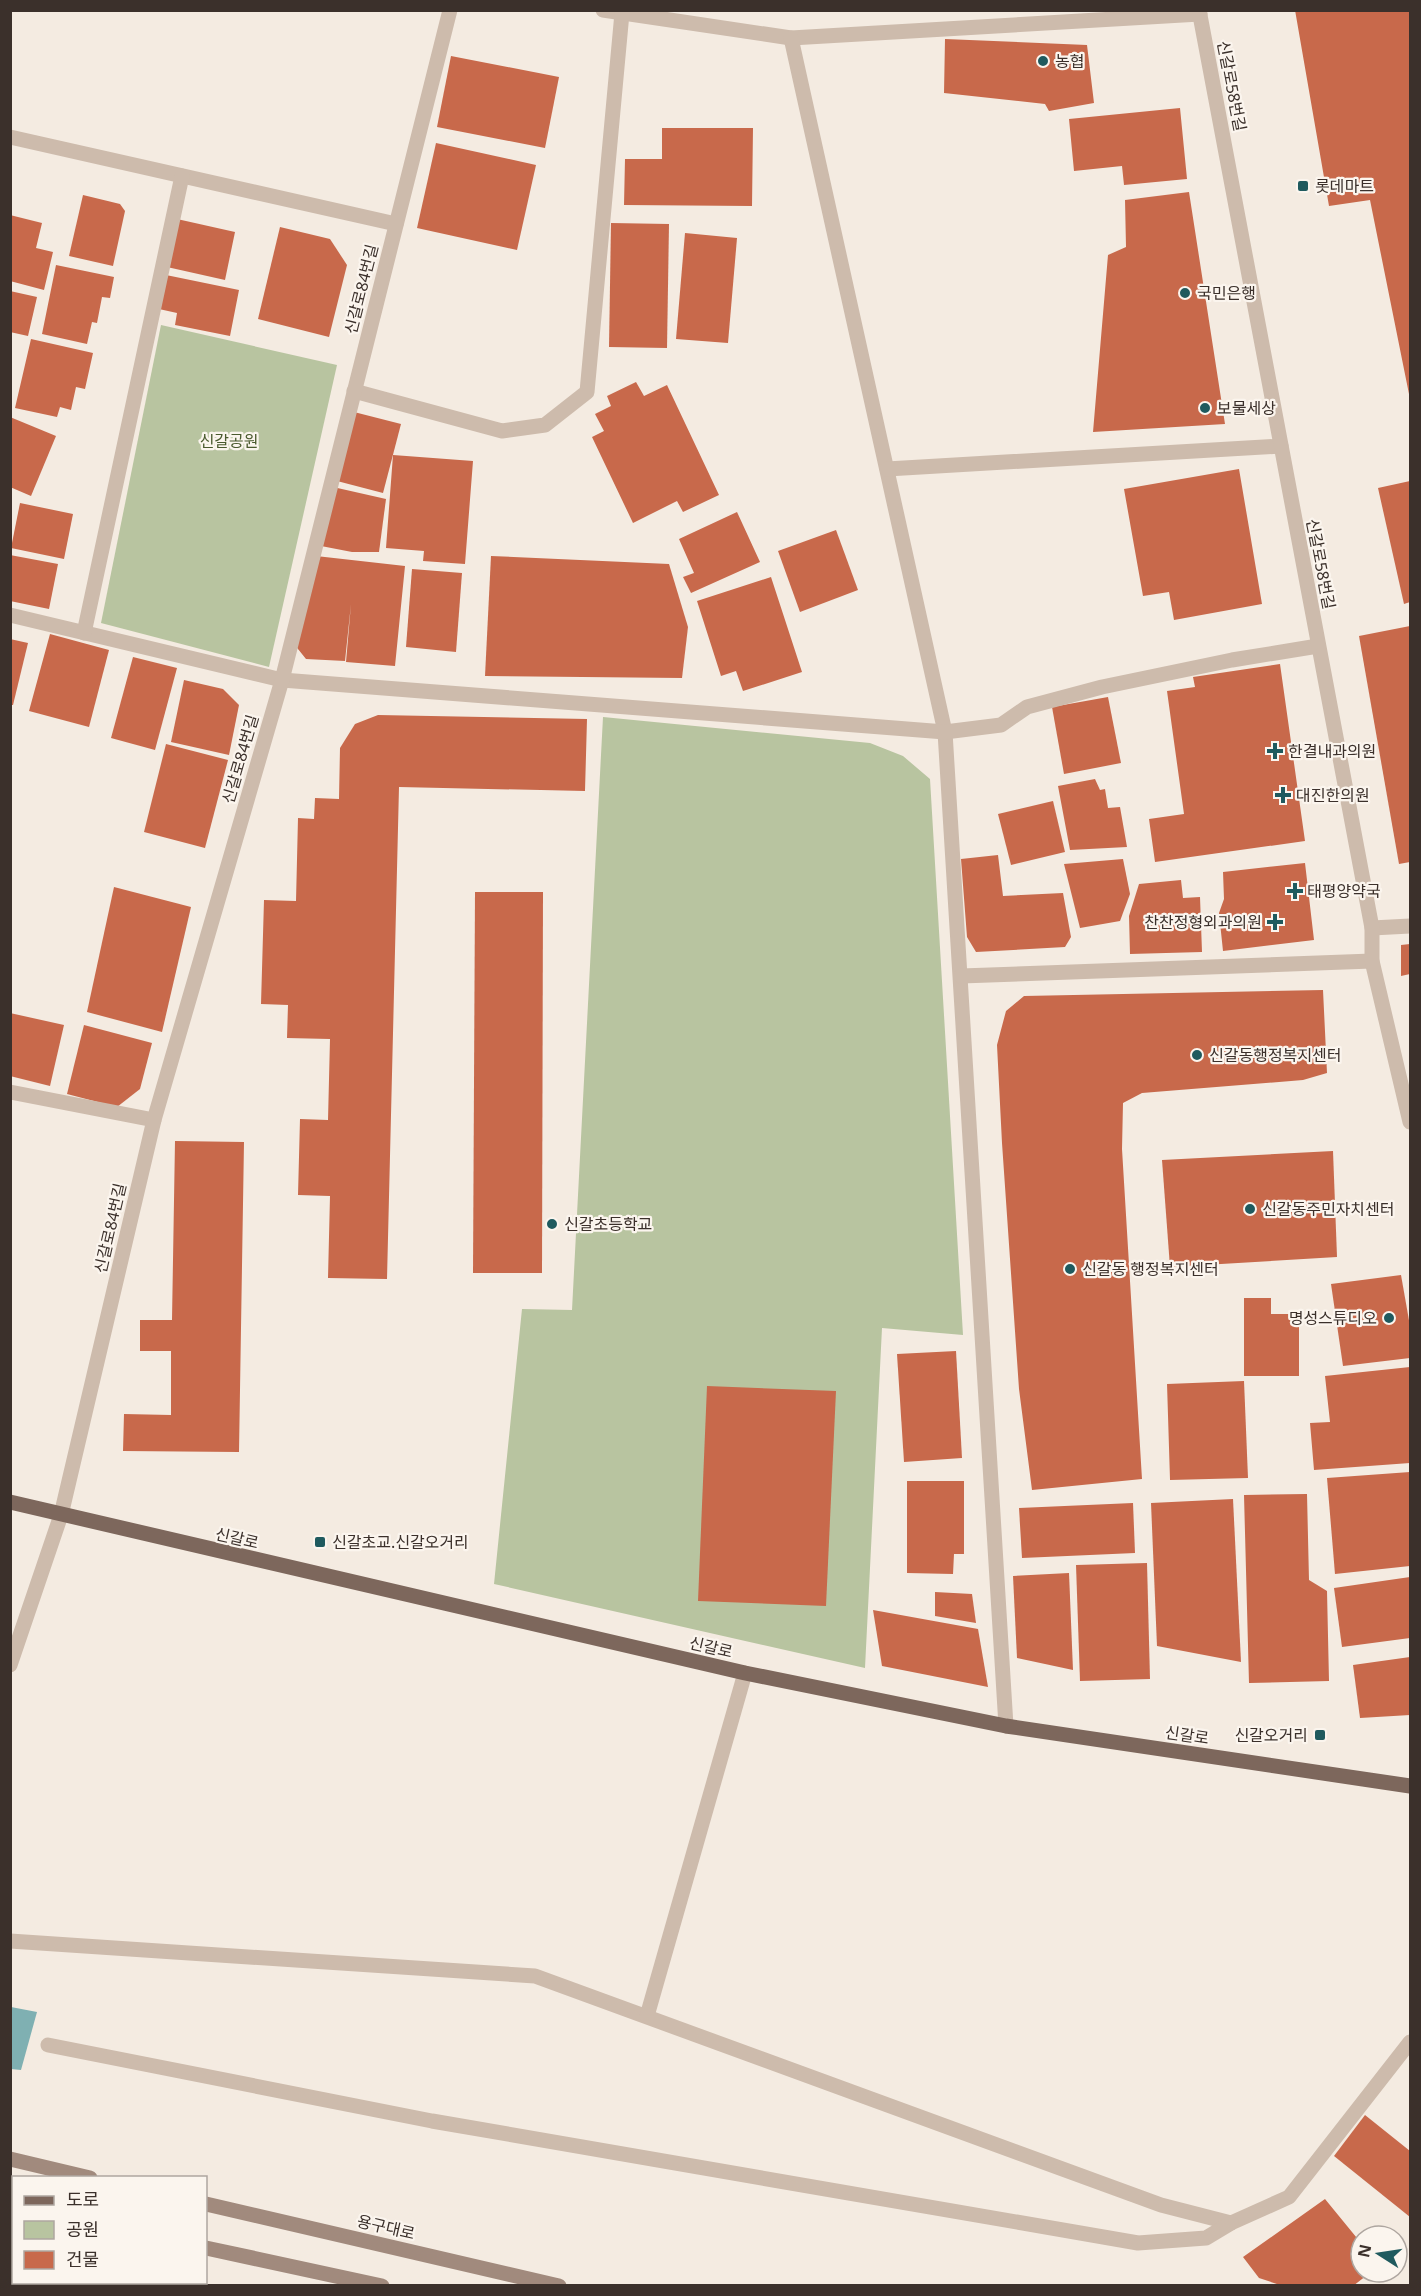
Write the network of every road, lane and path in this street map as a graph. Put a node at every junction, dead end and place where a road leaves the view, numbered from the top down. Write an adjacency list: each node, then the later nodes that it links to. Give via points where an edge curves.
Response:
1 (450, 10): 8 (street, 신갈로84번길)
2 (603, 10): 4 (street)
3 (1199, 12): 5 (street); 10 (street, 신갈로58번길)
4 (622, 13): 5 (street); 9 (street, via 587,392 545,425 502,430)
5 (791, 38): 11 (street)
6 (10, 137): 7 (street)
7 (182, 176): 8 (street); 13 (street)
8 (396, 224): 9 (street, 신갈로84번길)
9 (354, 392): 15 (street, 신갈로84번길)
10 (1281, 446): 11 (street); 14 (street, 신갈로58번길)
11 (887, 469): 16 (street)
12 (10, 615): 13 (street)
13 (84, 633): 15 (street)
14 (1318, 646): 16 (street, via 1102,687 1027,707 1001,725); 18 (street, 신갈로58번길)
15 (282, 680): 16 (street); 22 (street, 신갈로84번길)
16 (945, 732): 20 (street)
17 (1410, 926): 18 (street)
18 (1372, 928): 19 (street, 신갈로58번길)
19 (1372, 961): 20 (street); 23 (street, 신갈로58번길)
20 (961, 976): 28 (street)
21 (10, 1092): 22 (street)
22 (154, 1120): 25 (street, 신갈로84번길)
23 (1410, 1122)
24 (10, 1502): 25 (main road, 신갈로)
25 (61, 1515): 26 (street, 신갈로84번길); 27 (main road, 신갈로)
26 (10, 1665)
27 (745, 1673): 28 (main road, 신갈로); 31 (street)
28 (1006, 1726): 29 (main road, 신갈로)
29 (1410, 1786)
30 (10, 1941): 31 (street, via 535,1976)
31 (647, 2016): 37 (street, via 1161,2205)
32 (1410, 2042): 37 (street, via 1289,2197)
33 (48, 2045): 37 (street, via 432,2121 1138,2243 1206,2238)
34 (10, 2159): 35 (main road)
35 (82, 2176)
36 (207, 2204): 40 (main road, 용구대로)
37 (1231, 2223)
38 (207, 2248): 39 (main road)
39 (382, 2286)
40 (559, 2286)

